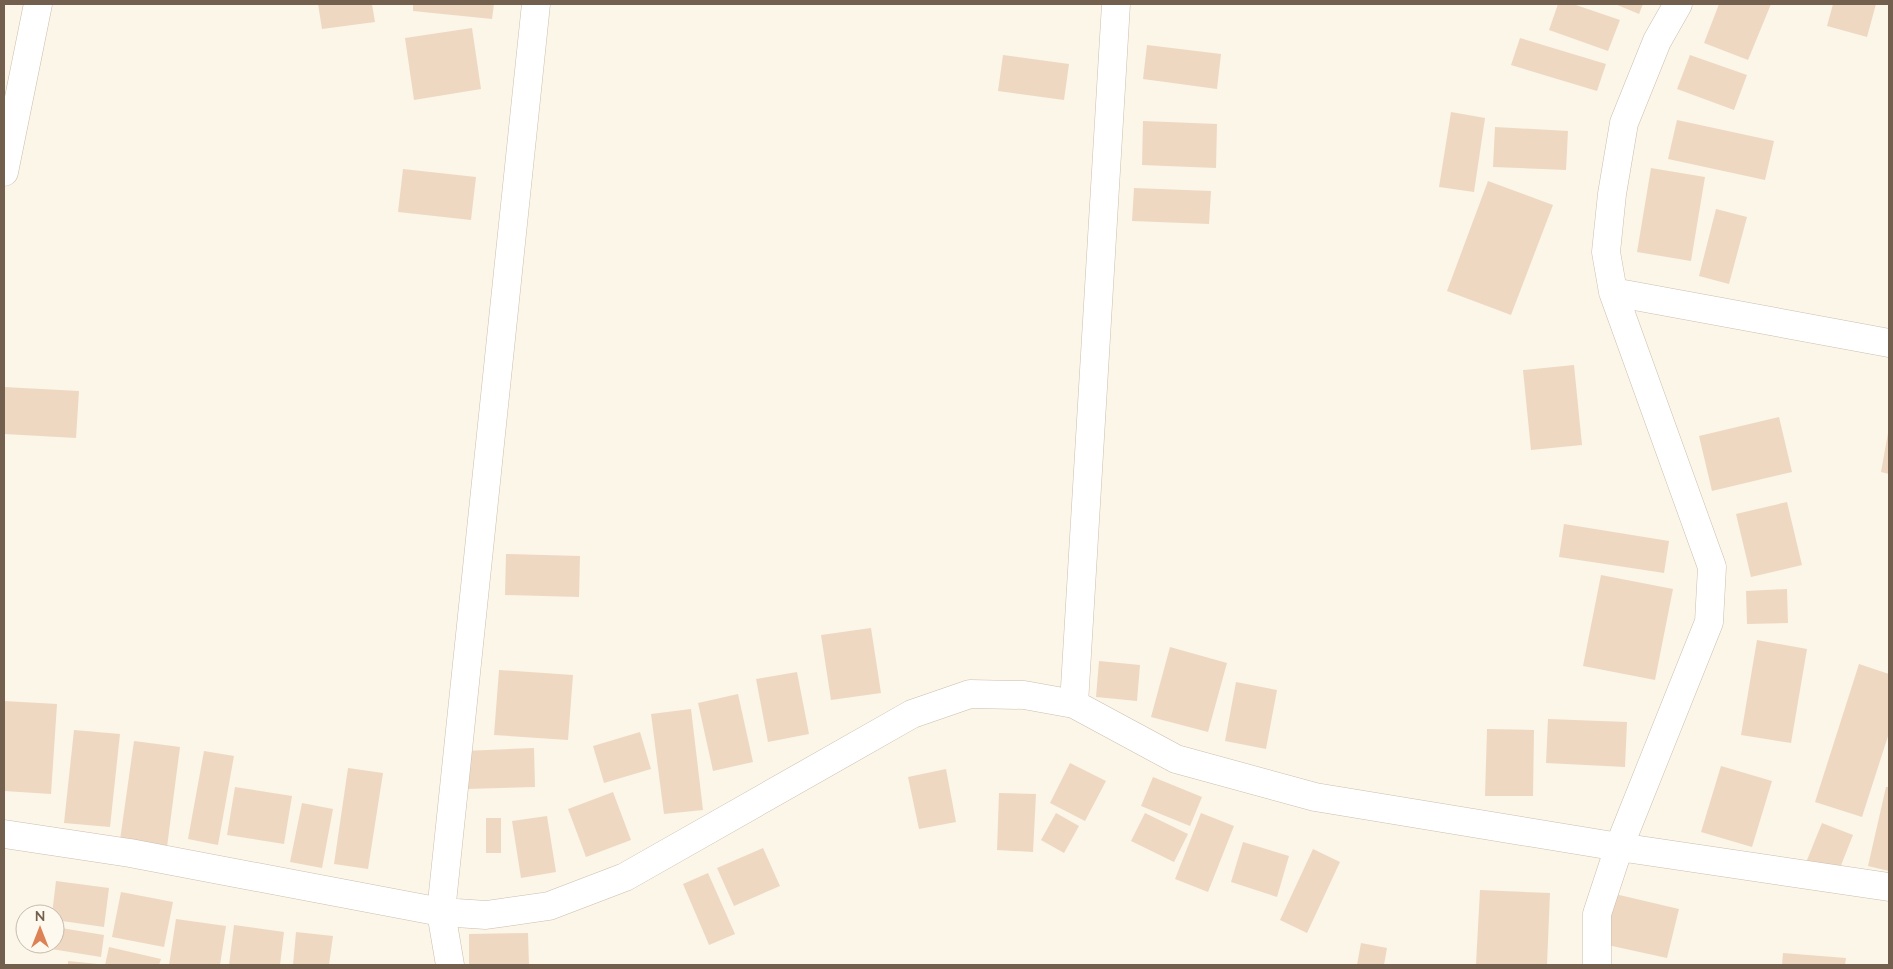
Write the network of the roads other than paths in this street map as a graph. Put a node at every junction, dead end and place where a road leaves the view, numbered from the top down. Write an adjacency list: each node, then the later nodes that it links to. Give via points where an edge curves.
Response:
1 (38, 4): 5 (street)
2 (536, 4): 12 (street)
3 (1116, 4): 8 (street)
4 (1678, 4): 6 (street, via 1657,41 1624,123 1606,252)
5 (4, 172)
6 (1613, 292): 7 (street); 10 (street, via 1712,567 1709,622)
7 (1889, 342)
8 (1074, 704): 10 (street, via 1176,759 1315,797); 12 (street, via 1024,695 970,694 912,714 625,877 542,907 486,915)
9 (4, 834): 12 (street, via 130,853)
10 (1619, 847): 11 (street); 14 (street, via 1597,914)
11 (1889, 887)
12 (441, 912): 13 (street)
13 (450, 965)
14 (1597, 965)

